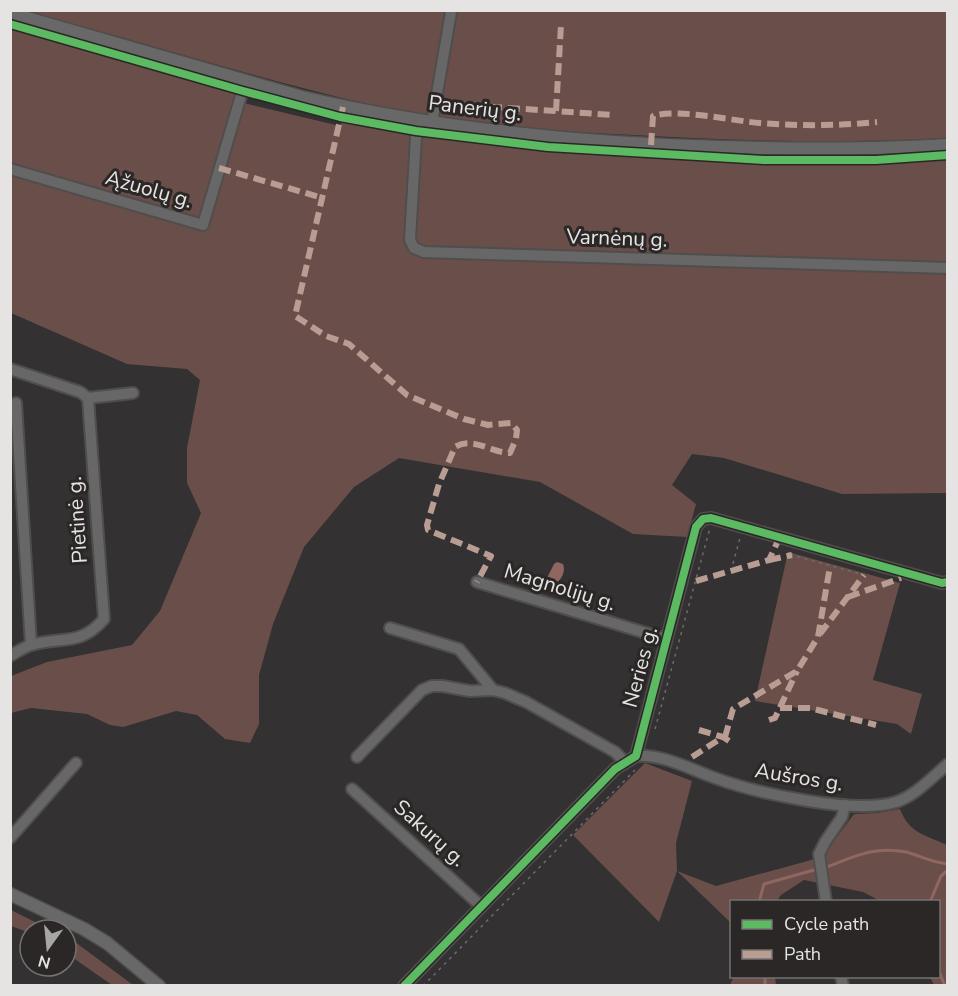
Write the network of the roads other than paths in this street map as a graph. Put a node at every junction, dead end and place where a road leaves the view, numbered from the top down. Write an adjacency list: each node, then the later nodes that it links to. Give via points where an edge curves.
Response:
1 (450, 10): 5 (street)
2 (10, 13): 3 (main road, Panerių g.)
3 (245, 82): 4 (main road, Panerių g., via 343,107); 7 (street, Ąžuolų g., via 203,225)
4 (417, 120): 5 (main road, Panerių g.); 8 (street, Varnėnų g., via 410,240 414,248 424,252)
5 (432, 123): 6 (main road, Panerių g., via 651,145 886,149)
6 (948, 145)
7 (10, 169)
8 (948, 268)
9 (10, 369): 11 (street, via 80,392)
10 (134, 393): 11 (street)
11 (88, 399): 17 (street, Pietinė g., via 104,619 94,631 78,638)
12 (16, 404): 17 (street)
13 (477, 582): 16 (street, Magnolijų g.)
14 (948, 582): 16 (street, Neries g., via 713,518 703,519 696,527)
15 (390, 628): 19 (street, via 459,650)
16 (666, 639): 20 (street, Neries g.)
17 (30, 645): 18 (street, Pietinė g.)
18 (10, 656)
19 (493, 690): 21 (street, via 442,686 422,690); 22 (street, via 526,702)
20 (636, 756): 22 (street); 26 (street, Aušros g., via 650,756 747,788)
21 (357, 757)
22 (626, 762): 30 (street)
23 (76, 763): 27 (street)
24 (948, 764): 26 (street, Aušros g., via 898,801 874,806)
25 (352, 789): 30 (street, Sakurų g.)
26 (845, 805): 29 (street, via 842,817 820,849)
27 (10, 838)
28 (10, 894): 31 (main road, via 107,943)
29 (826, 900)
30 (481, 906): 32 (street)
31 (159, 986)
32 (404, 986)

